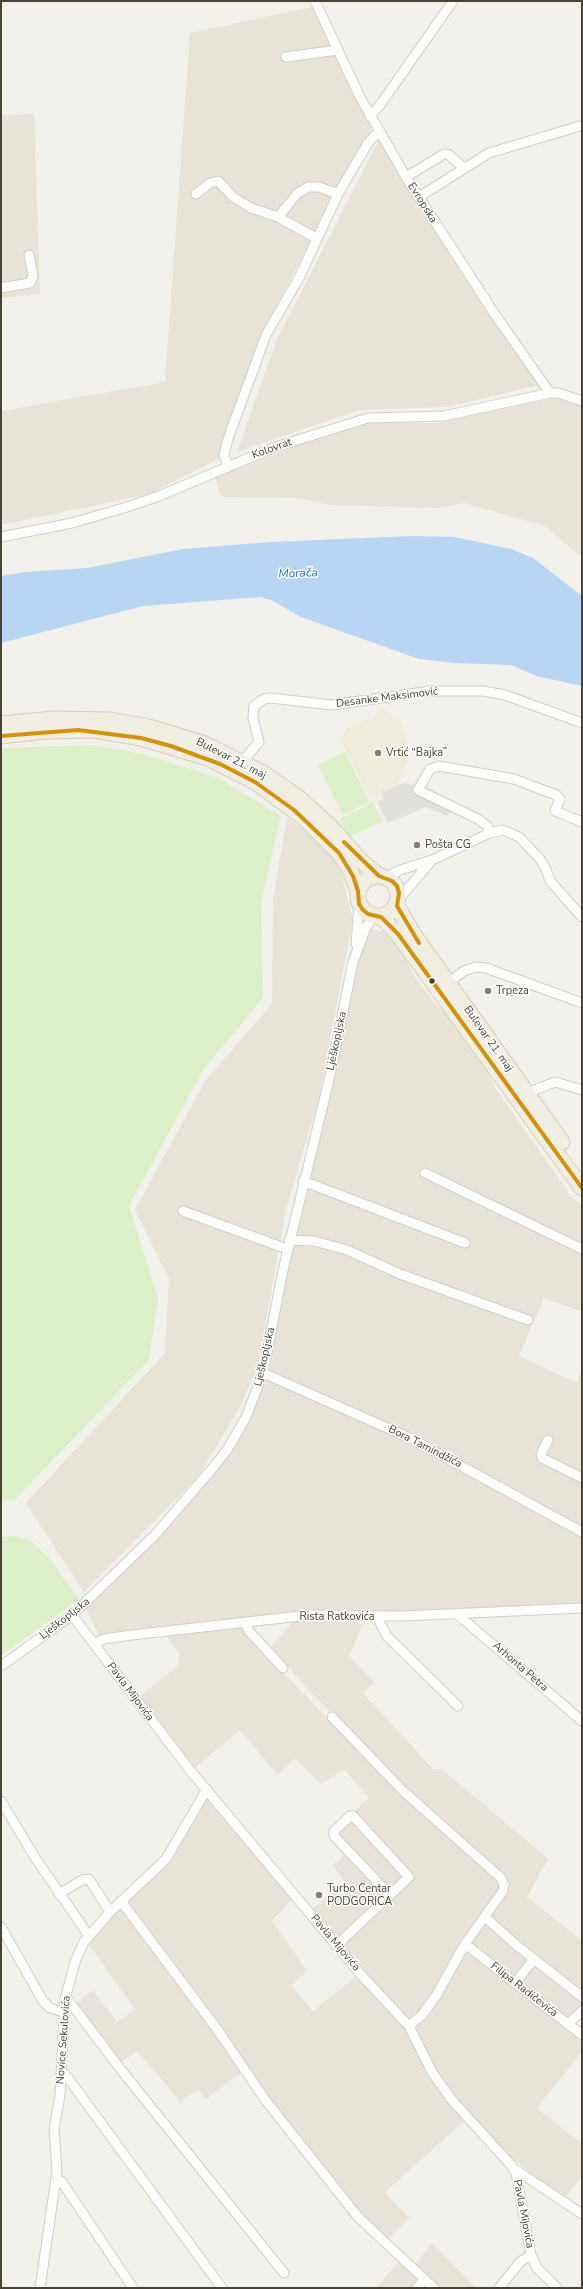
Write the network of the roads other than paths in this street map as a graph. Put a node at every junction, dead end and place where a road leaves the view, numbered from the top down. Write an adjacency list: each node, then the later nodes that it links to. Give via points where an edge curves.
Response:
1 (315, 1): 3 (street, Evropska)
2 (453, 1): 5 (street)
3 (338, 50): 4 (street); 5 (street, Evropska)
4 (286, 57)
5 (370, 116): 7 (street, Evropska)
6 (580, 126): 8 (street, via 488,153)
7 (379, 131): 9 (street, Evropska); 11 (street, via 368,143)
8 (464, 168): 9 (street, via 449,155 444,154); 12 (street)
9 (406, 177): 12 (street, Evropska)
10 (196, 194): 13 (street, via 210,183 218,181 233,197 251,208)
11 (338, 194): 13 (street, via 308,186 297,194); 14 (street)
12 (419, 197): 17 (street, Evropska, via 494,314)
13 (278, 217): 14 (street)
14 (316, 238): 19 (street, via 299,278 266,335 228,439 224,455)
15 (29, 255): 16 (street, via 33,276 30,283)
16 (1, 288)
17 (550, 393): 18 (street); 19 (street, Kolovrat, via 444,416 368,418 281,445)
18 (582, 401)
19 (228, 467): 20 (street, Kolovrat, via 127,507)
20 (1, 537)
21 (582, 723): 24 (street, Desanke Maksimović, via 505,695 483,691 431,691 331,705 271,698 264,699 254,706 253,718 259,742)
22 (1, 724): 24 (main road, Bulevar 21. maj, via 78,718 129,723 190,739)
23 (1, 736): 29 (main road, Bulevar 21. maj, via 60,730 107,732 164,744 214,761 255,782 304,818 339,853 349,868)
24 (242, 762): 28 (main road, Bulevar 21. maj, via 299,798 330,826 361,861)
25 (582, 822): 26 (street, via 555,811 560,799 556,794 514,779 440,766 430,769 418,790 478,819 485,824)
26 (490, 833): 27 (street); 32 (street, via 503,830 519,837 544,865 550,881)
27 (432, 860): 28 (street); 30 (street)
28 (383, 876): 29 (main road, via 366,880); 30 (main road, Bulevar 21. maj, via 396,886)
29 (359, 898): 31 (main road, Bulevar 21. maj, via 368,914); 33 (street, Lješkopljska)
30 (398, 903): 31 (main road, via 387,915); 34 (main road, Bulevar 21. maj, via 414,935)
31 (377, 917): 33 (street, Lješkopljska, via 366,927); 41 (main road, Bulevar 21. maj, via 398,934)
32 (582, 917)
33 (355, 952): 40 (street, Lješkopljska, via 328,1080)
34 (448, 983): 35 (street, via 464,971 486,968); 37 (main road, Bulevar 21. maj)
35 (582, 1003)
36 (582, 1090): 37 (street, via 555,1082)
37 (527, 1093): 38 (main road, Bulevar 21. maj)
38 (582, 1171)
39 (425, 1173): 45 (street)
40 (303, 1181): 43 (street); 44 (street, Lješkopljska)
41 (582, 1188)
42 (183, 1211): 44 (street)
43 (465, 1243)
44 (288, 1245): 46 (street, via 314,1241 347,1250 400,1274); 47 (street, Lješkopljska)
45 (582, 1249)
46 (528, 1320)
47 (263, 1373): 50 (street, Bora Tamindžića, via 410,1438); 53 (street, Lješkopljska, via 246,1418 211,1470 155,1535)
48 (548, 1440): 49 (street, via 541,1454 542,1458)
49 (582, 1478)
50 (582, 1532)
51 (582, 1608): 52 (street, Rista Ratkovića)
52 (457, 1614): 54 (street, Rista Ratkovića); 61 (street, Arhonta Petra)
53 (72, 1615): 56 (street, Pavla Mijovića); 57 (street, Lješkopljska)
54 (377, 1617): 55 (street, Rista Ratkovića, via 309,1615); 59 (street, via 387,1636)
55 (245, 1623): 56 (street, Rista Ratkovića, via 132,1635 101,1640); 58 (street)
56 (94, 1644): 62 (street, Pavla Mijovića)
57 (1, 1666)
58 (283, 1668)
59 (458, 1706)
60 (332, 1717): 68 (street, via 402,1790 501,1878 503,1891)
61 (582, 1720)
62 (207, 1789): 66 (street, Novice Sekulovića, via 166,1859); 72 (street, Pavla Mijovića)
63 (1, 1801): 64 (street)
64 (60, 1894): 67 (street, via 82,1880 89,1879); 70 (street)
65 (390, 1895): 65 (street, via 409,1877 350,1816 334,1831 334,1836); 72 (street)
66 (121, 1901): 67 (street, Novice Sekulovića); 88 (street, via 218,2029 266,2101 358,2217)
67 (110, 1912): 70 (street, Novice Sekulovića)
68 (485, 1917): 71 (street); 73 (street)
69 (1, 1927): 78 (street, via 43,2001 50,2008)
70 (89, 1936): 76 (street, Novice Sekulovića, via 76,1959)
71 (465, 1944): 74 (street, Filipa Radičevića); 80 (street, via 436,1996 422,2015)
72 (337, 1946): 80 (street, Pavla Mijovića)
73 (534, 1959): 74 (street); 75 (street)
74 (515, 1983): 79 (street, Filipa Radičevića)
75 (582, 1997)
76 (65, 1999): 78 (street, Novice Sekulovića); 87 (street, via 71,2003)
77 (582, 2011): 79 (street)
78 (64, 2012): 82 (street, Novice Sekulovića)
79 (568, 2024): 81 (street, Filipa Radičevića)
80 (409, 2026): 83 (street, Pavla Mijovića, via 432,2072 451,2099)
81 (582, 2035)
82 (61, 2072): 84 (street, Novice Sekulovića, via 54,2129); 91 (street, via 65,2074)
83 (513, 2168): 85 (street); 86 (street, Pavla Mijovića)
84 (56, 2179): 89 (street, Novice Sekulovića); 90 (street, via 62,2182)
85 (582, 2214)
86 (531, 2255): 94 (street, via 516,2266); 95 (street, Pavla Mijovića, via 537,2268)
87 (284, 2273)
88 (424, 2280): 92 (street); 93 (street)
89 (40, 2288)
90 (133, 2288)
91 (222, 2288)
92 (417, 2288)
93 (434, 2288)
94 (499, 2288)
95 (557, 2288)

